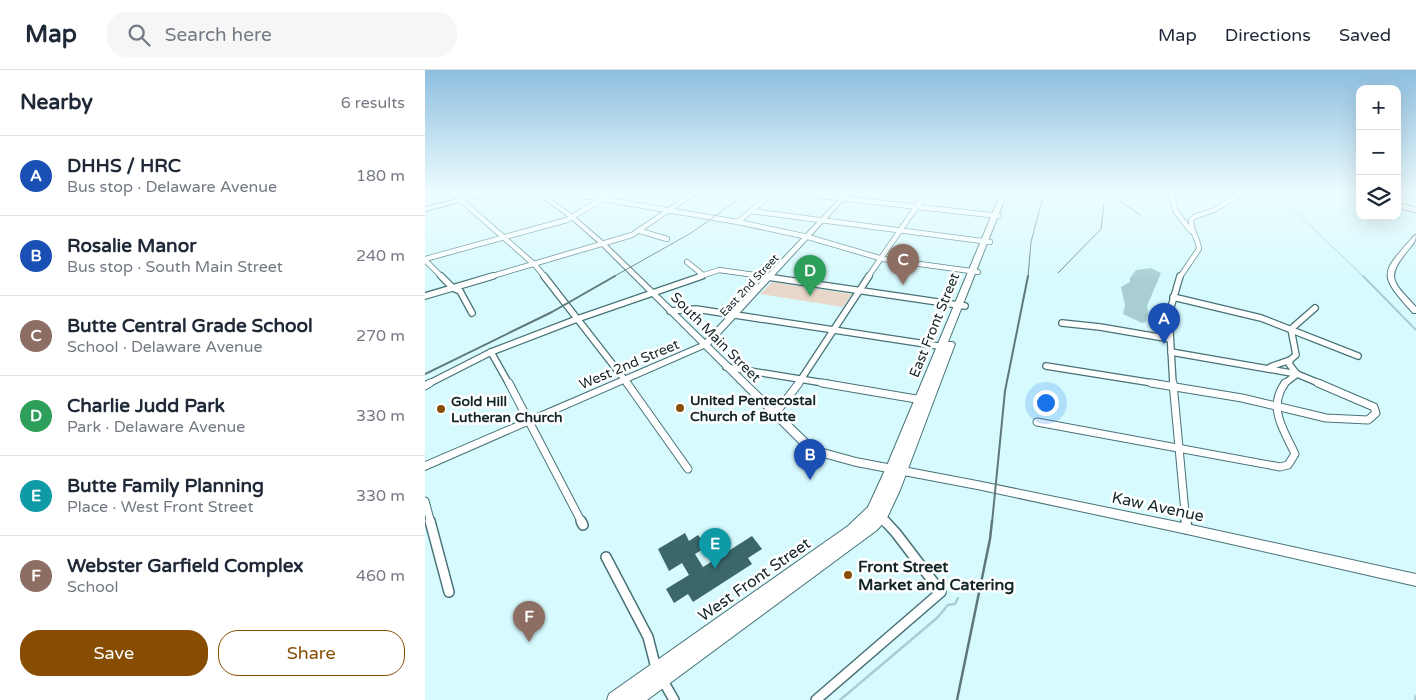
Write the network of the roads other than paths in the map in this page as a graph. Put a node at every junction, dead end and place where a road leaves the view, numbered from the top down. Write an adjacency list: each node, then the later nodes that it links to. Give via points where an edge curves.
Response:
1 (486, 222): 15 (street)
2 (553, 222): 15 (street)
3 (578, 222): 20 (main road, South Main Street)
4 (652, 222): 13 (street)
5 (740, 222): 16 (street)
6 (821, 222): 16 (street, East 2nd Street)
7 (834, 222): 12 (street)
8 (906, 222): 12 (street)
9 (995, 222): 19 (main road, East Front Street)
10 (1184, 222): 14 (street)
11 (1191, 222): 14 (street)
12 (901, 230): 19 (street); 21 (street)
13 (640, 231): 17 (street); 20 (street)
14 (1191, 231): 32 (street, via 1198,240 1199,249 1179,278)
15 (503, 237): 22 (street); 24 (street)
16 (808, 237): 21 (street); 27 (street, East 2nd Street)
17 (667, 239)
18 (1415, 241): 36 (street, via 1391,266 1388,274)
19 (987, 242): 25 (main road, East Front Street)
20 (603, 244): 24 (street); 30 (street, South Main Street)
21 (883, 259): 25 (street); 29 (street)
22 (425, 260): 28 (street)
23 (687, 262): 26 (street)
24 (535, 265): 28 (street); 39 (street)
25 (975, 272): 33 (main road, East Front Street)
26 (703, 275): 27 (street, via 719,270); 30 (street)
27 (769, 277): 29 (street); 38 (street, East 2nd Street)
28 (453, 288): 31 (street); 37 (street, via 460,291)
29 (859, 291): 33 (street); 42 (street)
30 (652, 293): 35 (street, South Main Street); 39 (street)
31 (425, 296)
32 (1173, 297): 41 (street, via 1231,309); 43 (street, via 1169,314)
33 (962, 305): 45 (main road, East Front Street)
34 (1315, 308): 41 (street)
35 (670, 311): 38 (street, via 696,309); 44 (street, South Main Street)
36 (1416, 311)
37 (472, 313)
38 (735, 315): 42 (street); 44 (street, East 2nd Street)
39 (577, 318): 46 (street); 55 (street)
40 (1062, 323): 43 (street)
41 (1291, 329): 48 (street); 49 (street, via 1296,356)
42 (832, 330): 45 (street); 54 (street)
43 (1170, 339): 47 (street)
44 (705, 346): 51 (street, South Main Street); 55 (street, West 2nd Street)
45 (945, 348): 58 (main road, East Front Street)
46 (491, 352): 56 (street); 61 (street)
47 (1171, 352): 52 (street); 57 (street)
48 (1358, 356)
49 (1290, 360): 52 (street); 53 (street, via 1289,364)
50 (1046, 366): 57 (street)
51 (727, 367): 54 (street); 60 (street, South Main Street)
52 (1268, 368): 53 (street)
53 (1297, 374): 59 (street, via 1277,392); 59 (street, via 1374,408 1376,413 1368,420 1349,420)
54 (802, 379): 58 (street); 60 (street)
55 (625, 380): 61 (street, West 2nd Street); 65 (street)
56 (425, 386)
57 (1173, 386): 59 (street); 63 (street)
58 (925, 401): 66 (main road, East Front Street)
59 (1276, 407): 63 (street, via 1278,419 1295,454 1288,465 1280,468)
60 (775, 414): 66 (street, South Main Street, via 805,443 820,452)
61 (530, 421): 64 (street, West 2nd Street); 69 (street)
62 (1037, 422): 63 (street)
63 (1179, 449): 70 (street)
64 (425, 466)
65 (688, 469)
66 (897, 469): 68 (main road, West Front Street); 70 (street, Kaw Avenue)
67 (425, 501): 73 (street)
68 (878, 512): 74 (main road, West Front Street); 78 (street, via 941,592)
69 (583, 525)
70 (1187, 529): 72 (street, Kaw Avenue)
71 (606, 557): 74 (street, via 648,637)
72 (1416, 580)
73 (449, 592)
74 (659, 674): 75 (main road, West Front Street); 76 (main road, West Front Street); 77 (street)
75 (615, 700)
76 (633, 700)
77 (674, 700)
78 (816, 700)

